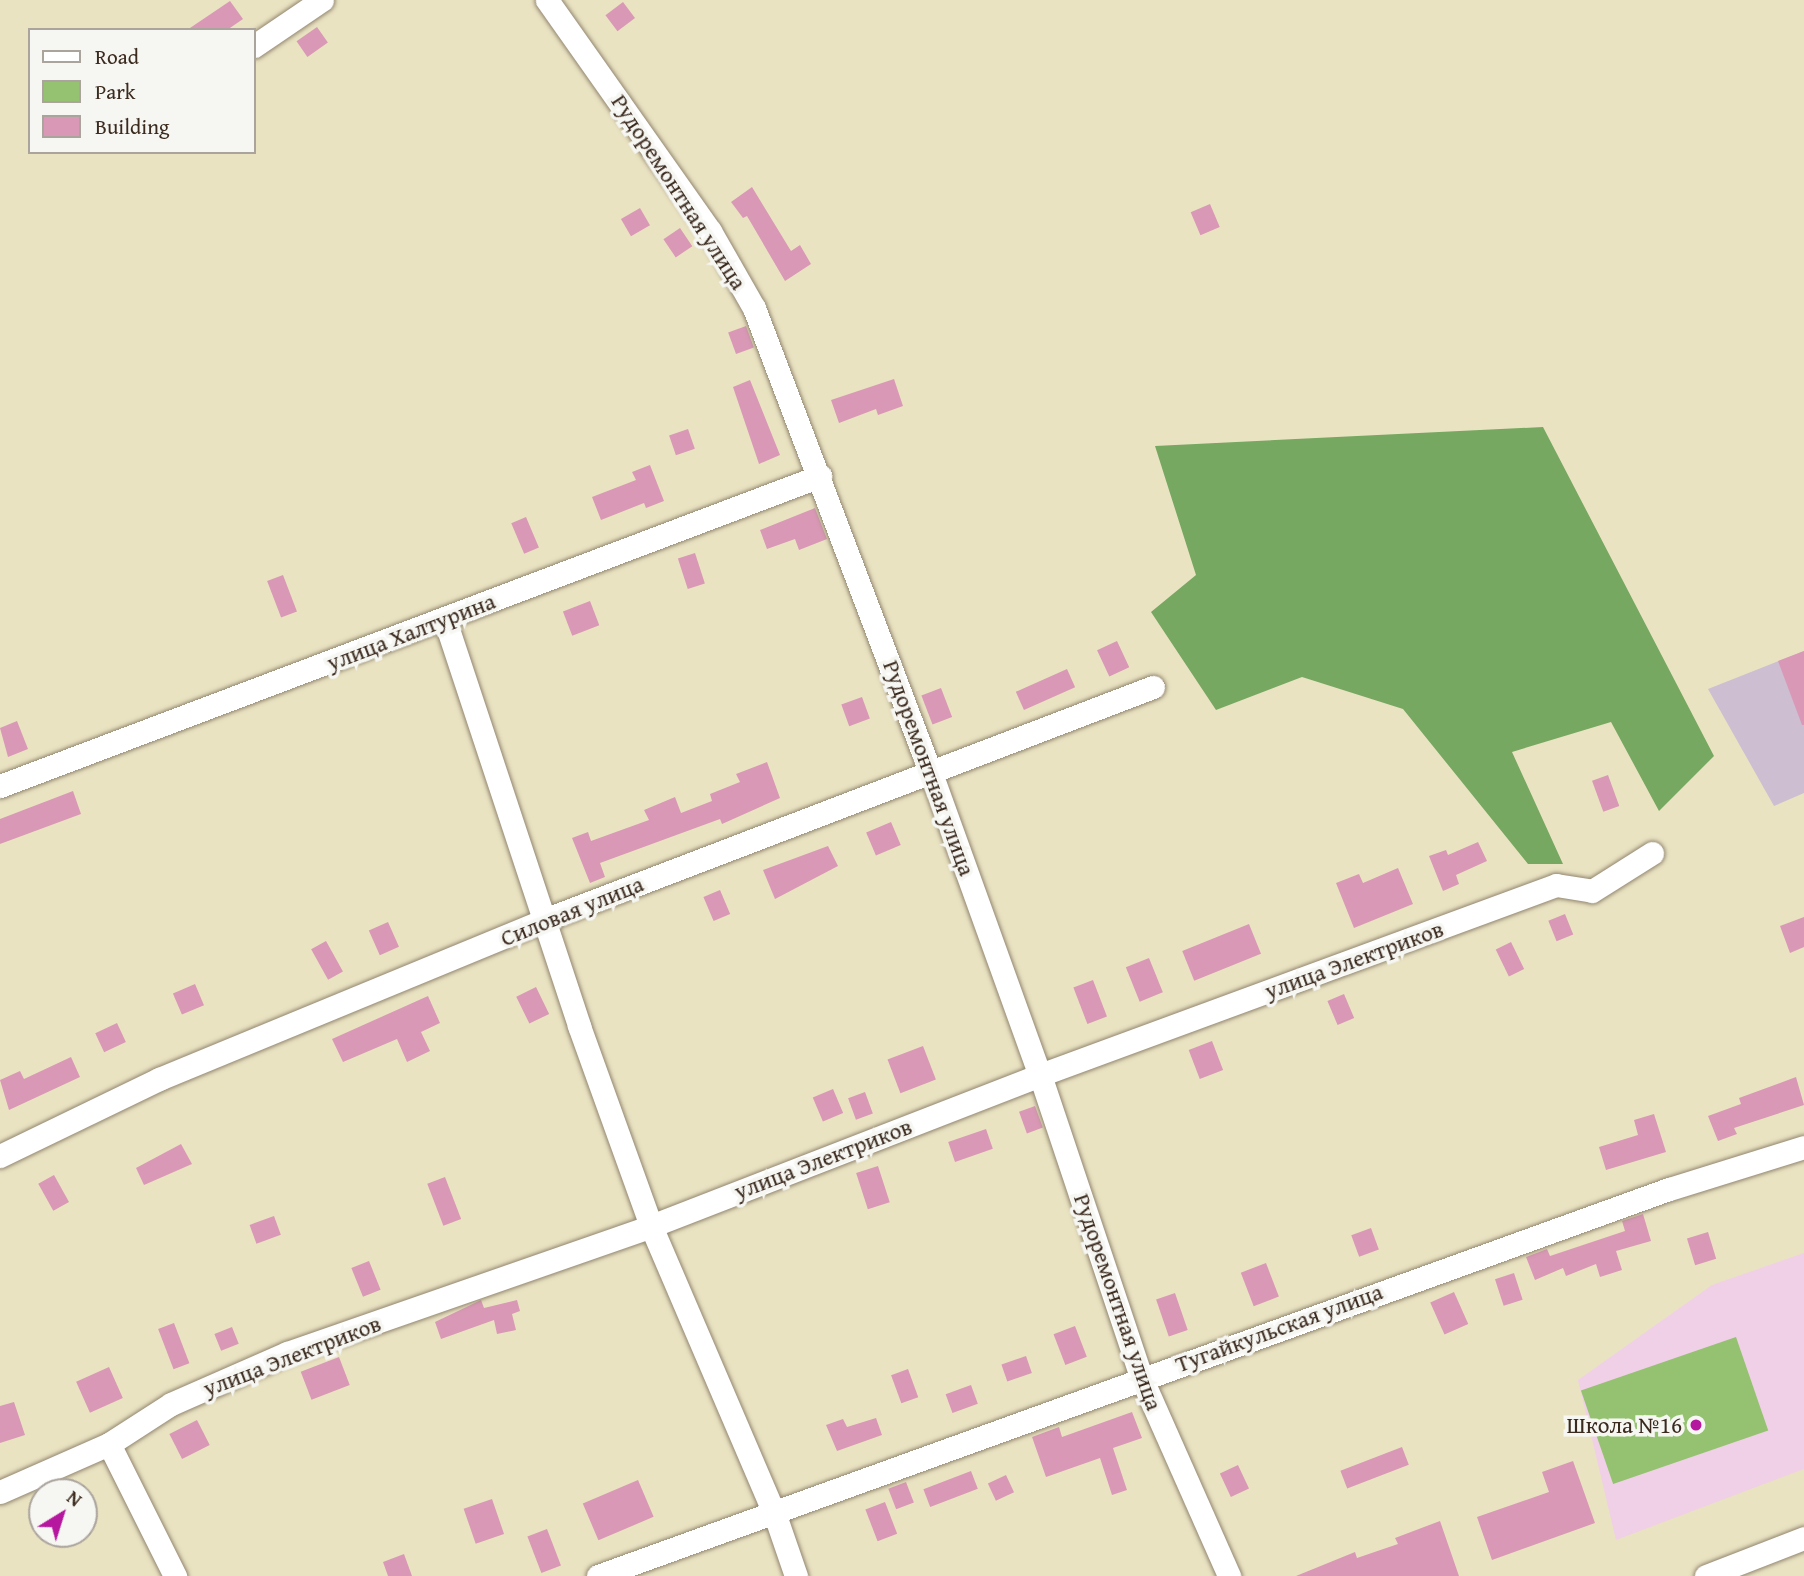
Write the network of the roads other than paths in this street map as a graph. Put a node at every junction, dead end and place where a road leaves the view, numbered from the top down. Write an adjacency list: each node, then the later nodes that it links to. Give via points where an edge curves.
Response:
1 (322, 0): 3 (street)
2 (547, 0): 4 (street, Рудоремонтная улица, via 710,231 754,308)
3 (256, 45)
4 (820, 475): 5 (street, улица Халтурина); 7 (street, Рудоремонтная улица)
5 (445, 620): 8 (street, улица Халтурина); 10 (street)
6 (1153, 687): 7 (street, Силовая улица)
7 (931, 773): 10 (street, Силовая улица); 11 (street, Рудоремонтная улица)
8 (0, 786)
9 (1652, 853): 11 (street, улица Электриков, via 1592,891 1556,885)
10 (544, 920): 13 (street, Силовая улица, via 159,1079); 14 (street)
11 (1040, 1075): 14 (street, улица Электриков); 15 (street, Рудоремонтная улица)
12 (1804, 1147): 15 (street, Тугайкульская улица, via 1669,1189)
13 (0, 1156)
14 (651, 1226): 16 (street, улица Электриков, via 287,1353 171,1404); 18 (street)
15 (1141, 1377): 18 (street, Тугайкульская улица); 23 (street, Рудоремонтная улица)
16 (109, 1444): 17 (street, улица Электриков); 20 (street)
17 (0, 1492)
18 (775, 1515): 21 (street, Тугайкульская улица); 22 (street)
19 (1804, 1538): 24 (street)
20 (175, 1576)
21 (598, 1576)
22 (796, 1576)
23 (1230, 1576)
24 (1706, 1576)

